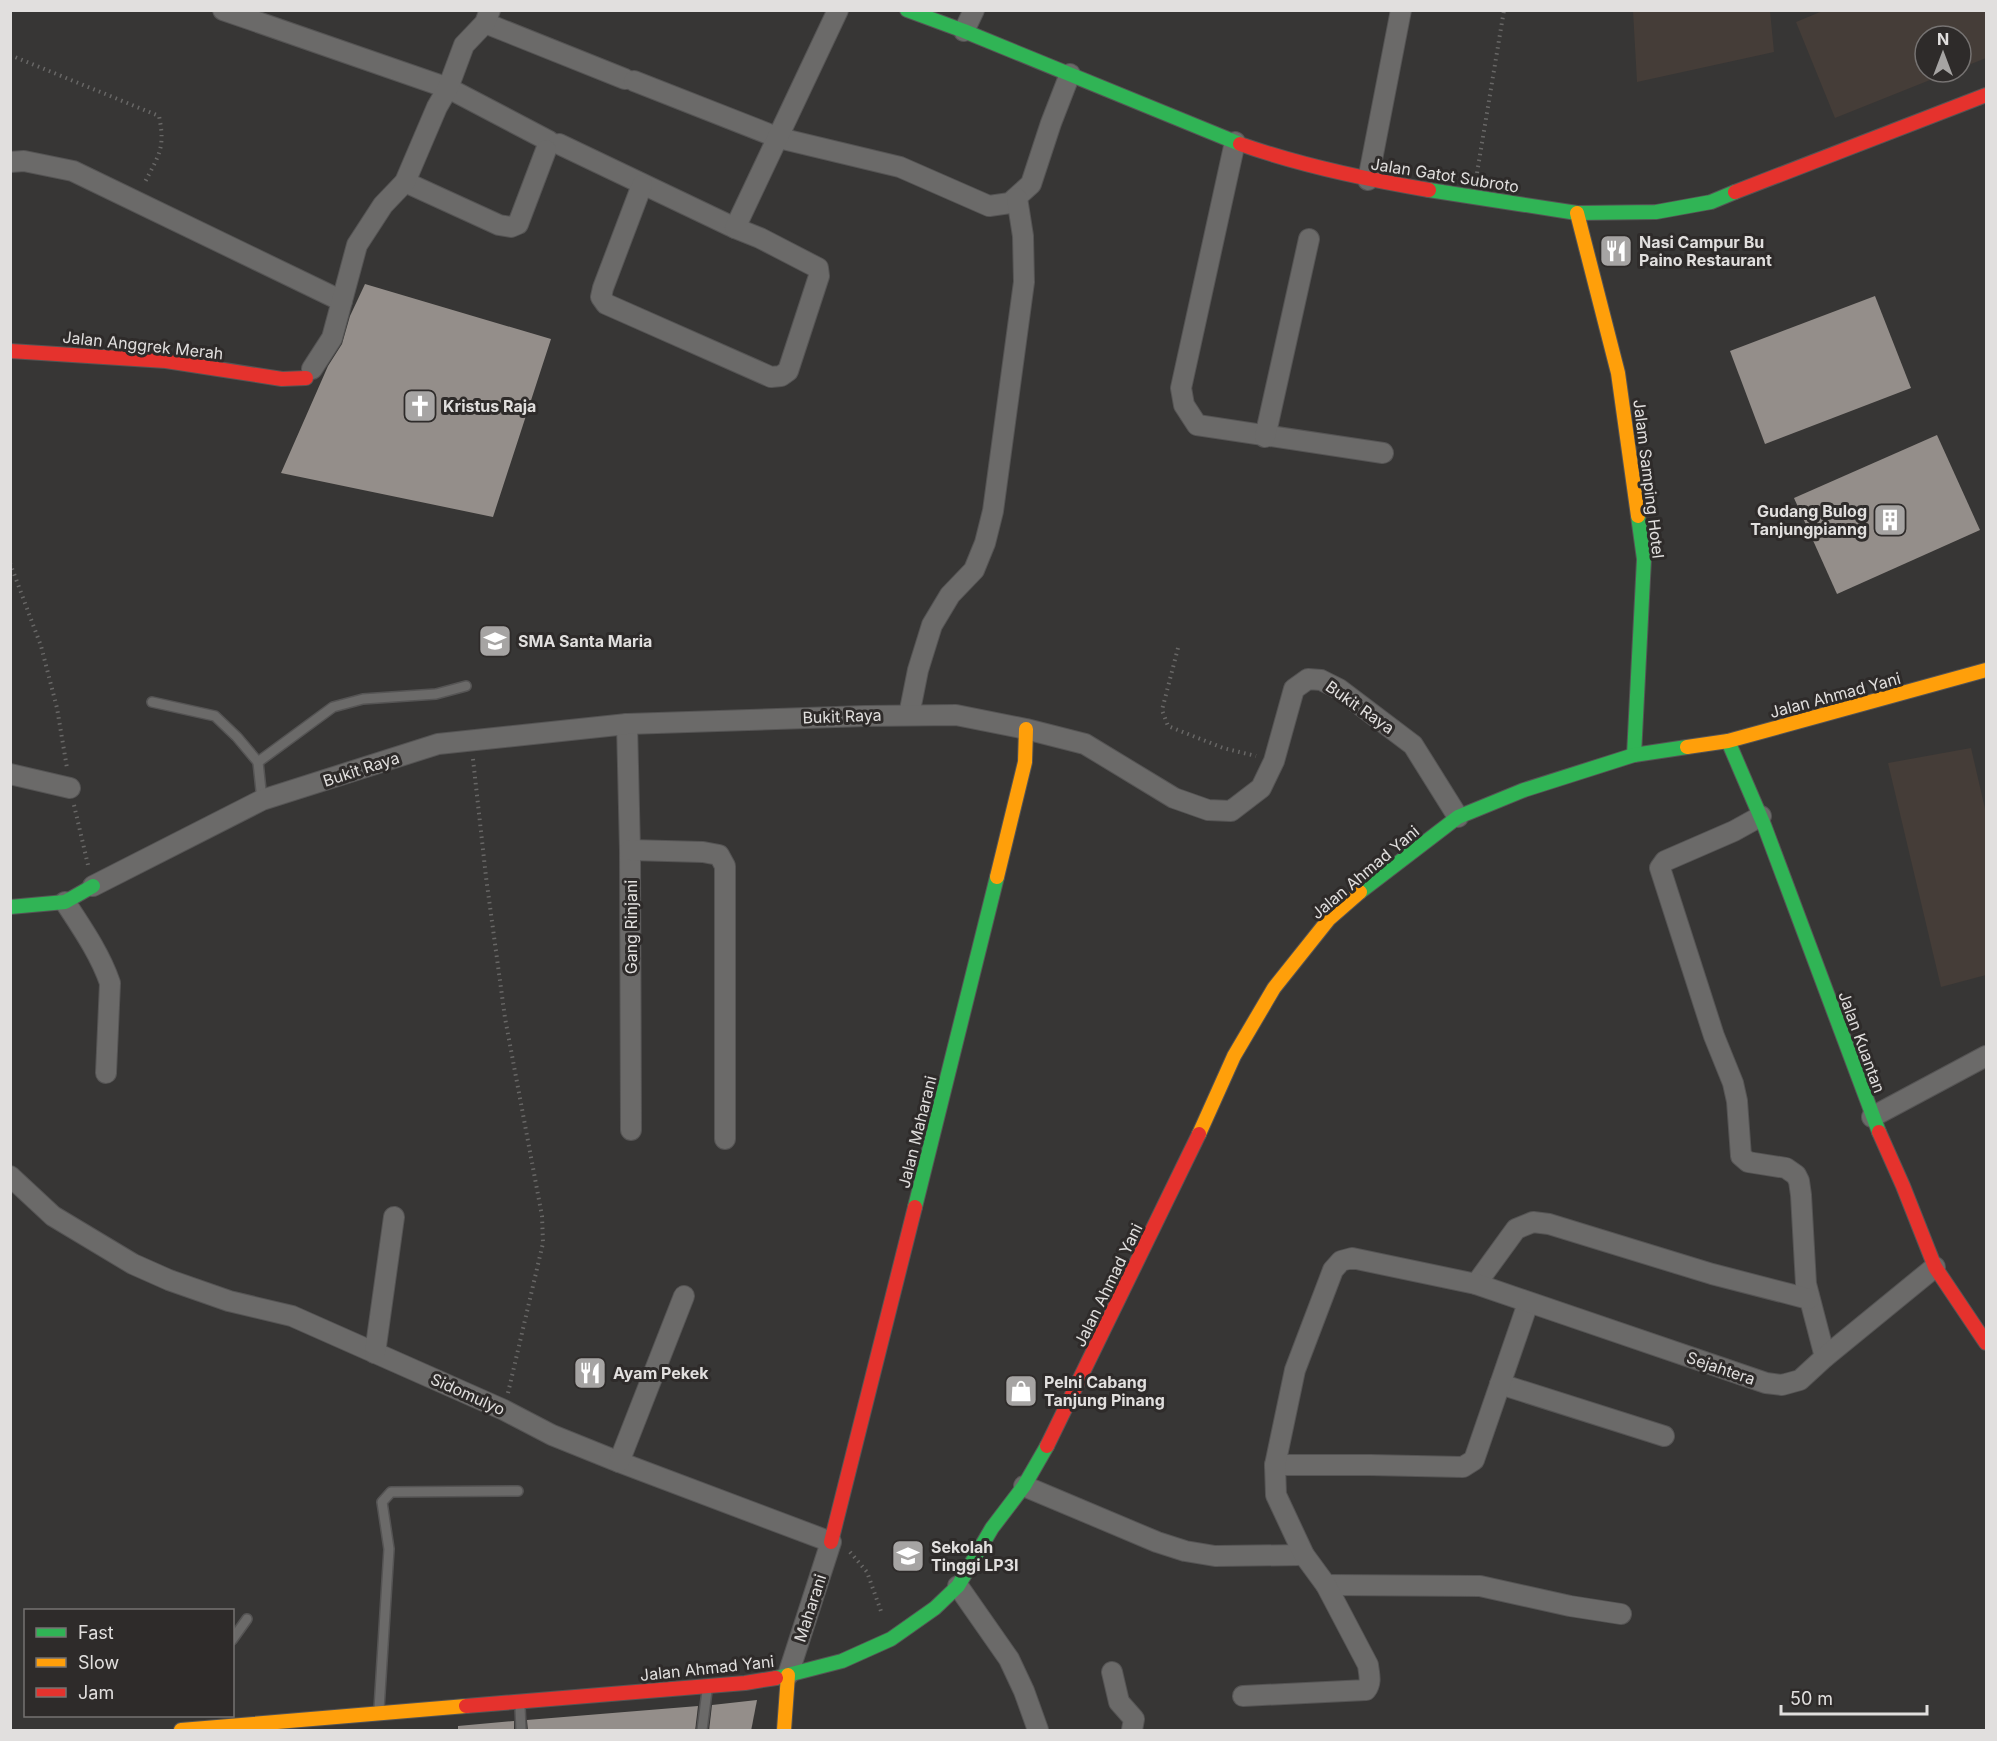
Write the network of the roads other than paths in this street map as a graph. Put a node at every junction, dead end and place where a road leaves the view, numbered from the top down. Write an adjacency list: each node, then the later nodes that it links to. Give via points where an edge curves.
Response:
1 (223, 10): 9 (street)
2 (838, 10): 11 (street)
3 (907, 10): 7 (main road, Jalan Gatot Subroto)
4 (974, 10): 7 (street)
5 (1401, 10): 15 (street)
6 (487, 16): 9 (street, via 464,45); 11 (street, via 630,80)
7 (964, 31): 8 (main road, Jalan Gatot Subroto)
8 (1071, 74): 12 (main road, Jalan Gatot Subroto); 18 (street, via 1031,184)
9 (448, 88): 13 (street); 16 (street)
10 (1986, 94): 19 (main road, Jalan Gatot Subroto, via 1711,202 1656,212)
11 (778, 138): 18 (street, via 900,167 990,206); 20 (street)
12 (1235, 142): 15 (main road, Jalan Gatot Subroto, via 1286,160); 25 (street, via 1181,387 1184,405 1197,426)
13 (552, 145): 16 (street, via 518,224 511,227); 17 (street)
14 (10, 162): 22 (street, via 73,171)
15 (1368, 180): 19 (main road, Jalan Gatot Subroto)
16 (405, 183): 22 (street, via 383,205 357,245)
17 (642, 185): 20 (street); 20 (street, via 603,288 601,297 606,304 771,376 781,376 788,371 816,287 818,268)
18 (1017, 198): 30 (street, via 1024,282 993,511 974,570 950,595 932,625)
19 (1577, 213): 34 (main road, Jalam Samping Hotel, via 1618,373 1644,559)
20 (735, 228)
21 (1309, 239): 25 (street)
22 (342, 301): 24 (street, via 332,338)
23 (10, 351): 24 (main road, Jalan Anggrek Merah, via 166,361 282,379)
24 (309, 374)
25 (1265, 437): 26 (street)
26 (1383, 453)
27 (1986, 670): 33 (main road, Jalan Ahmad Yani)
28 (466, 686): 35 (lane, via 436,694 363,699 333,707)
29 (152, 702): 35 (lane, via 215,716)
30 (909, 715): 31 (street, Bukit Raya); 32 (street, Bukit Raya, via 956,715)
31 (627, 724): 38 (street, Bukit Raya, via 438,744); 41 (street, Gang Rinjani)
32 (1026, 729): 40 (street, Bukit Raya, via 1085,744 1174,798 1208,810 1231,811 1261,788 1274,761 1294,689 1308,680 1321,680 1339,689 1413,746); 66 (main road, Jalan Maharani, via 1025,762)
33 (1728, 741): 34 (main road, Jalan Ahmad Yani); 39 (main road, Jalan Kuantan)
34 (1634, 755): 40 (main road, Jalan Ahmad Yani, via 1524,790)
35 (258, 762): 38 (lane)
36 (10, 774): 37 (street)
37 (70, 788)
38 (262, 800): 42 (street, Bukit Raya)
39 (1761, 816): 47 (main road, Jalan Kuantan); 55 (street, via 1665,861 1660,868 1733,1083 1741,1156 1748,1162 1786,1168 1796,1175 1802,1195)
40 (1458, 817): 64 (main road, Jalan Ahmad Yani, via 1329,919 1274,988 1234,1056 1183,1170 1056,1430)
41 (630, 850): 48 (street, Gang Rinjani); 49 (street, via 703,852 719,855 725,866)
42 (93, 886): 43 (main road)
43 (65, 902): 44 (main road); 46 (street, via 93,945 110,983)
44 (10, 907)
45 (1986, 1056): 47 (street)
46 (106, 1073)
47 (1872, 1117): 52 (main road, Jalan Kuantan)
48 (631, 1130)
49 (725, 1139)
50 (10, 1176): 58 (street, Sidomulyo, via 53,1216 133,1264 229,1301 292,1316)
51 (394, 1217): 58 (street)
52 (1935, 1267): 57 (main road, Jalan Kuantan); 59 (street, Sejahtera)
53 (1476, 1284): 55 (street, via 1516,1228 1533,1222); 56 (street, Sejahtera); 63 (street, Sejahtera, via 1352,1258 1341,1261 1333,1270 1295,1370)
54 (684, 1296): 62 (street)
55 (1809, 1299): 59 (street)
56 (1528, 1303): 59 (street, Sejahtera, via 1766,1383 1782,1385 1800,1380); 60 (street)
57 (1986, 1343)
58 (375, 1353): 62 (street, Sidomulyo)
59 (1825, 1357)
60 (1500, 1384): 61 (street); 63 (street, via 1474,1460 1464,1467)
61 (1664, 1436)
62 (619, 1462): 66 (street, Sidomulyo)
63 (1275, 1466): 67 (street, via 1276,1495)
64 (1024, 1486): 67 (street, via 1185,1551 1215,1556); 69 (main road, Jalan Ahmad Yani, via 992,1528)
65 (518, 1491): 78 (lane, via 391,1492 382,1503 389,1549)
66 (831, 1542): 74 (street, Maharani)
67 (1304, 1555): 68 (street)
68 (1326, 1585): 70 (street, via 1480,1586); 76 (street, via 1368,1665 1369,1686 1366,1690)
69 (958, 1586): 74 (main road, Jalan Ahmad Yani, via 891,1639 842,1660); 84 (street, via 1009,1659)
70 (1621, 1614)
71 (247, 1619): 72 (lane)
72 (234, 1637)
73 (1112, 1672): 85 (street, via 1119,1702 1134,1719)
74 (788, 1675): 75 (main road, Jalan Ahmad Yani); 83 (main road)
75 (708, 1686): 77 (main road, Jalan Ahmad Yani); 82 (lane)
76 (1243, 1696)
77 (519, 1701): 78 (main road, Jalan Ahmad Yani); 80 (lane)
78 (379, 1715): 79 (main road, Jalan Ahmad Yani)
79 (185, 1730): 81 (main road, Jalan Ahmad Yani)
80 (521, 1730)
81 (181, 1731)
82 (702, 1731)
83 (784, 1731)
84 (1038, 1731)
85 (1132, 1731)

